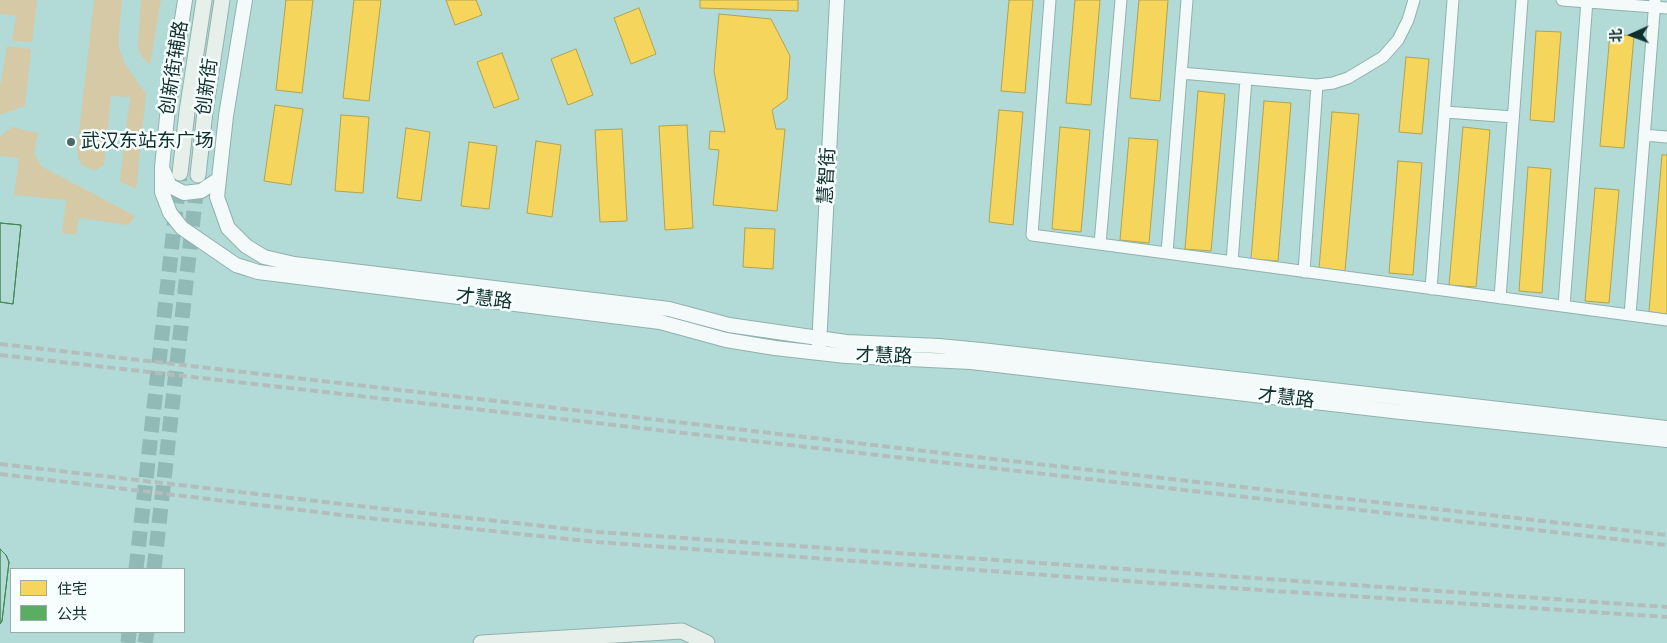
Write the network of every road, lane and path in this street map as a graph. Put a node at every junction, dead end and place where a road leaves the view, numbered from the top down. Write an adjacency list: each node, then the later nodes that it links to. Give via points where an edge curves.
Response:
1 (185, 0): 24 (street, 创新街辅路)
2 (204, 0): 25 (main road, 创新街)
3 (222, 0): 26 (main road, 创新街)
4 (244, 0): 27 (street)
5 (828, 0): 37 (street, 慧智街)
6 (838, 0): 37 (street, 慧智街)
7 (1050, 0): 28 (street, via 1032,235)
8 (1121, 0): 28 (street)
9 (1187, 0): 17 (street)
10 (1414, 0): 19 (street, via 1398,40 1383,57 1348,78)
11 (1454, 0): 20 (street)
12 (1522, 0): 21 (street)
13 (1562, 0): 14 (street)
14 (1587, 1): 15 (street); 34 (street)
15 (1654, 4): 16 (street); 22 (street)
16 (1667, 8)
17 (1181, 73): 18 (street); 29 (street)
18 (1246, 79): 19 (street); 30 (street)
19 (1317, 85): 31 (street)
20 (1445, 112): 21 (street); 32 (street)
21 (1513, 117): 33 (street)
22 (1644, 135): 23 (street); 35 (street)
23 (1667, 137)
24 (162, 167): 27 (street, via 170,186 184,193 202,191); 38 (street, 才慧路, via 162,192 170,214 182,228 236,265 258,272 660,322 726,340)
25 (180, 173)
26 (198, 175)
27 (219, 179): 37 (street, 才慧路, via 218,197 228,228 246,246 264,257 294,264 669,309 729,325)
28 (1100, 244): 29 (street)
29 (1167, 254): 30 (street)
30 (1232, 262): 31 (street)
31 (1304, 272): 32 (street)
32 (1431, 289): 33 (street)
33 (1500, 298): 34 (street)
34 (1564, 306): 35 (street)
35 (1630, 315): 36 (street)
36 (1667, 320)
37 (815, 337): 38 (street, 慧智街); 39 (street, 才慧路, via 846,342 981,350)
38 (814, 352): 40 (street, 才慧路, via 971,362)
39 (1667, 428)
40 (1667, 440)
41 (481, 643): 42 (main road, via 682,631)
42 (707, 643)

